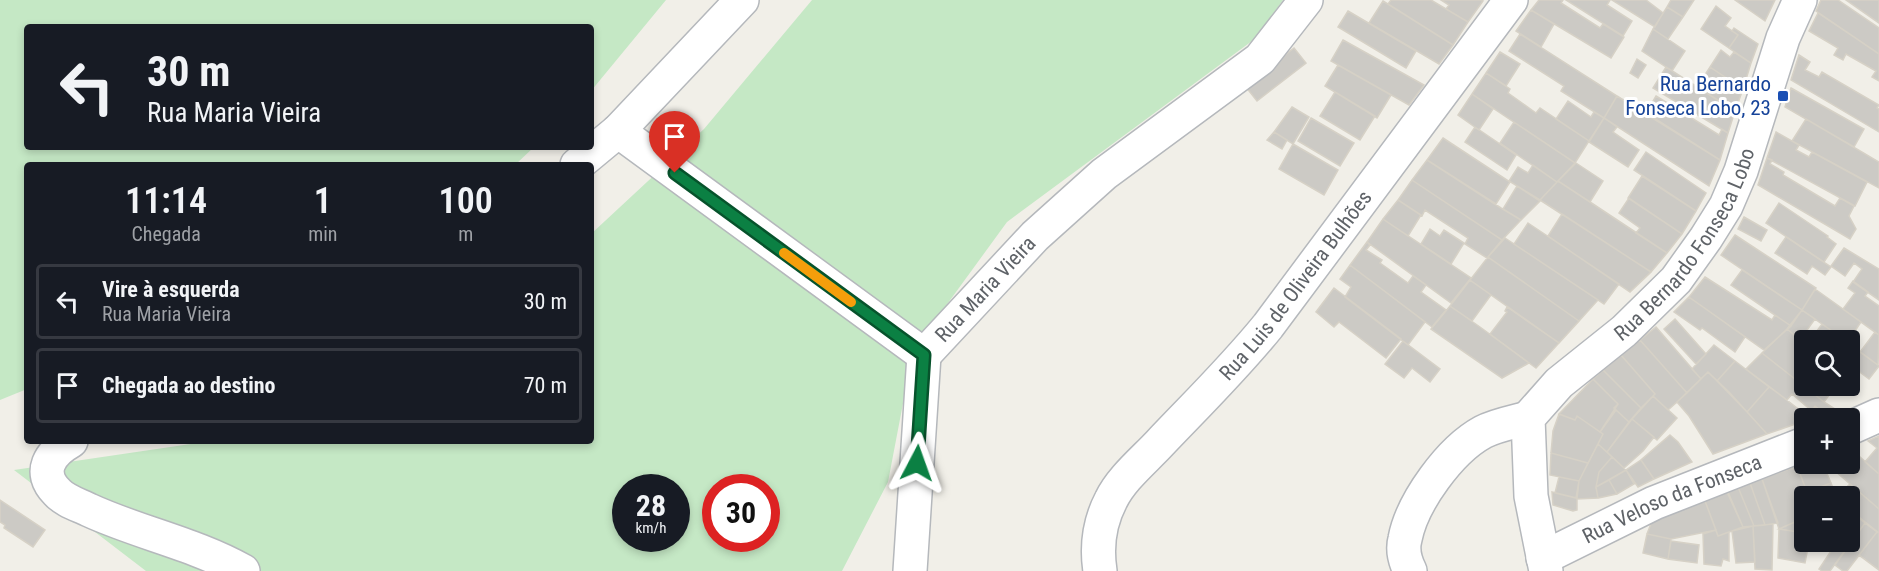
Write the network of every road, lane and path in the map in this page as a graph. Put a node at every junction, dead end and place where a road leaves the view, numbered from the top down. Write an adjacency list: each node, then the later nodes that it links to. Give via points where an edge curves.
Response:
1 (742, 0): 5 (street)
2 (1306, 0): 7 (street, Rua Maria Vieira, via 1260,59 1095,182 1035,236)
3 (1511, 0): 16 (street, Rua Luis de Oliveira Bulhões, via 1261,335 1112,497 1098,539)
4 (1800, 0): 9 (street, Rua Bernardo Fonseca Lobo, via 1783,38 1741,171 1706,238 1676,280 1624,331 1559,383)
5 (618, 131): 6 (street); 7 (street, Rua Maria Vieira)
6 (581, 162)
7 (924, 355): 15 (street)
8 (1879, 415): 10 (street)
9 (1528, 418): 13 (street, via 1531,496); 17 (street, via 1484,432 1453,456 1424,492 1404,541)
10 (1860, 424)
11 (65, 444): 14 (street, via 47,464 48,481 58,493 110,519 221,559)
12 (1794, 448): 13 (street, Rua Veloso da Fonseca, via 1654,503)
13 (1546, 568)
14 (243, 571)
15 (910, 571)
16 (1100, 571)
17 (1410, 571)

